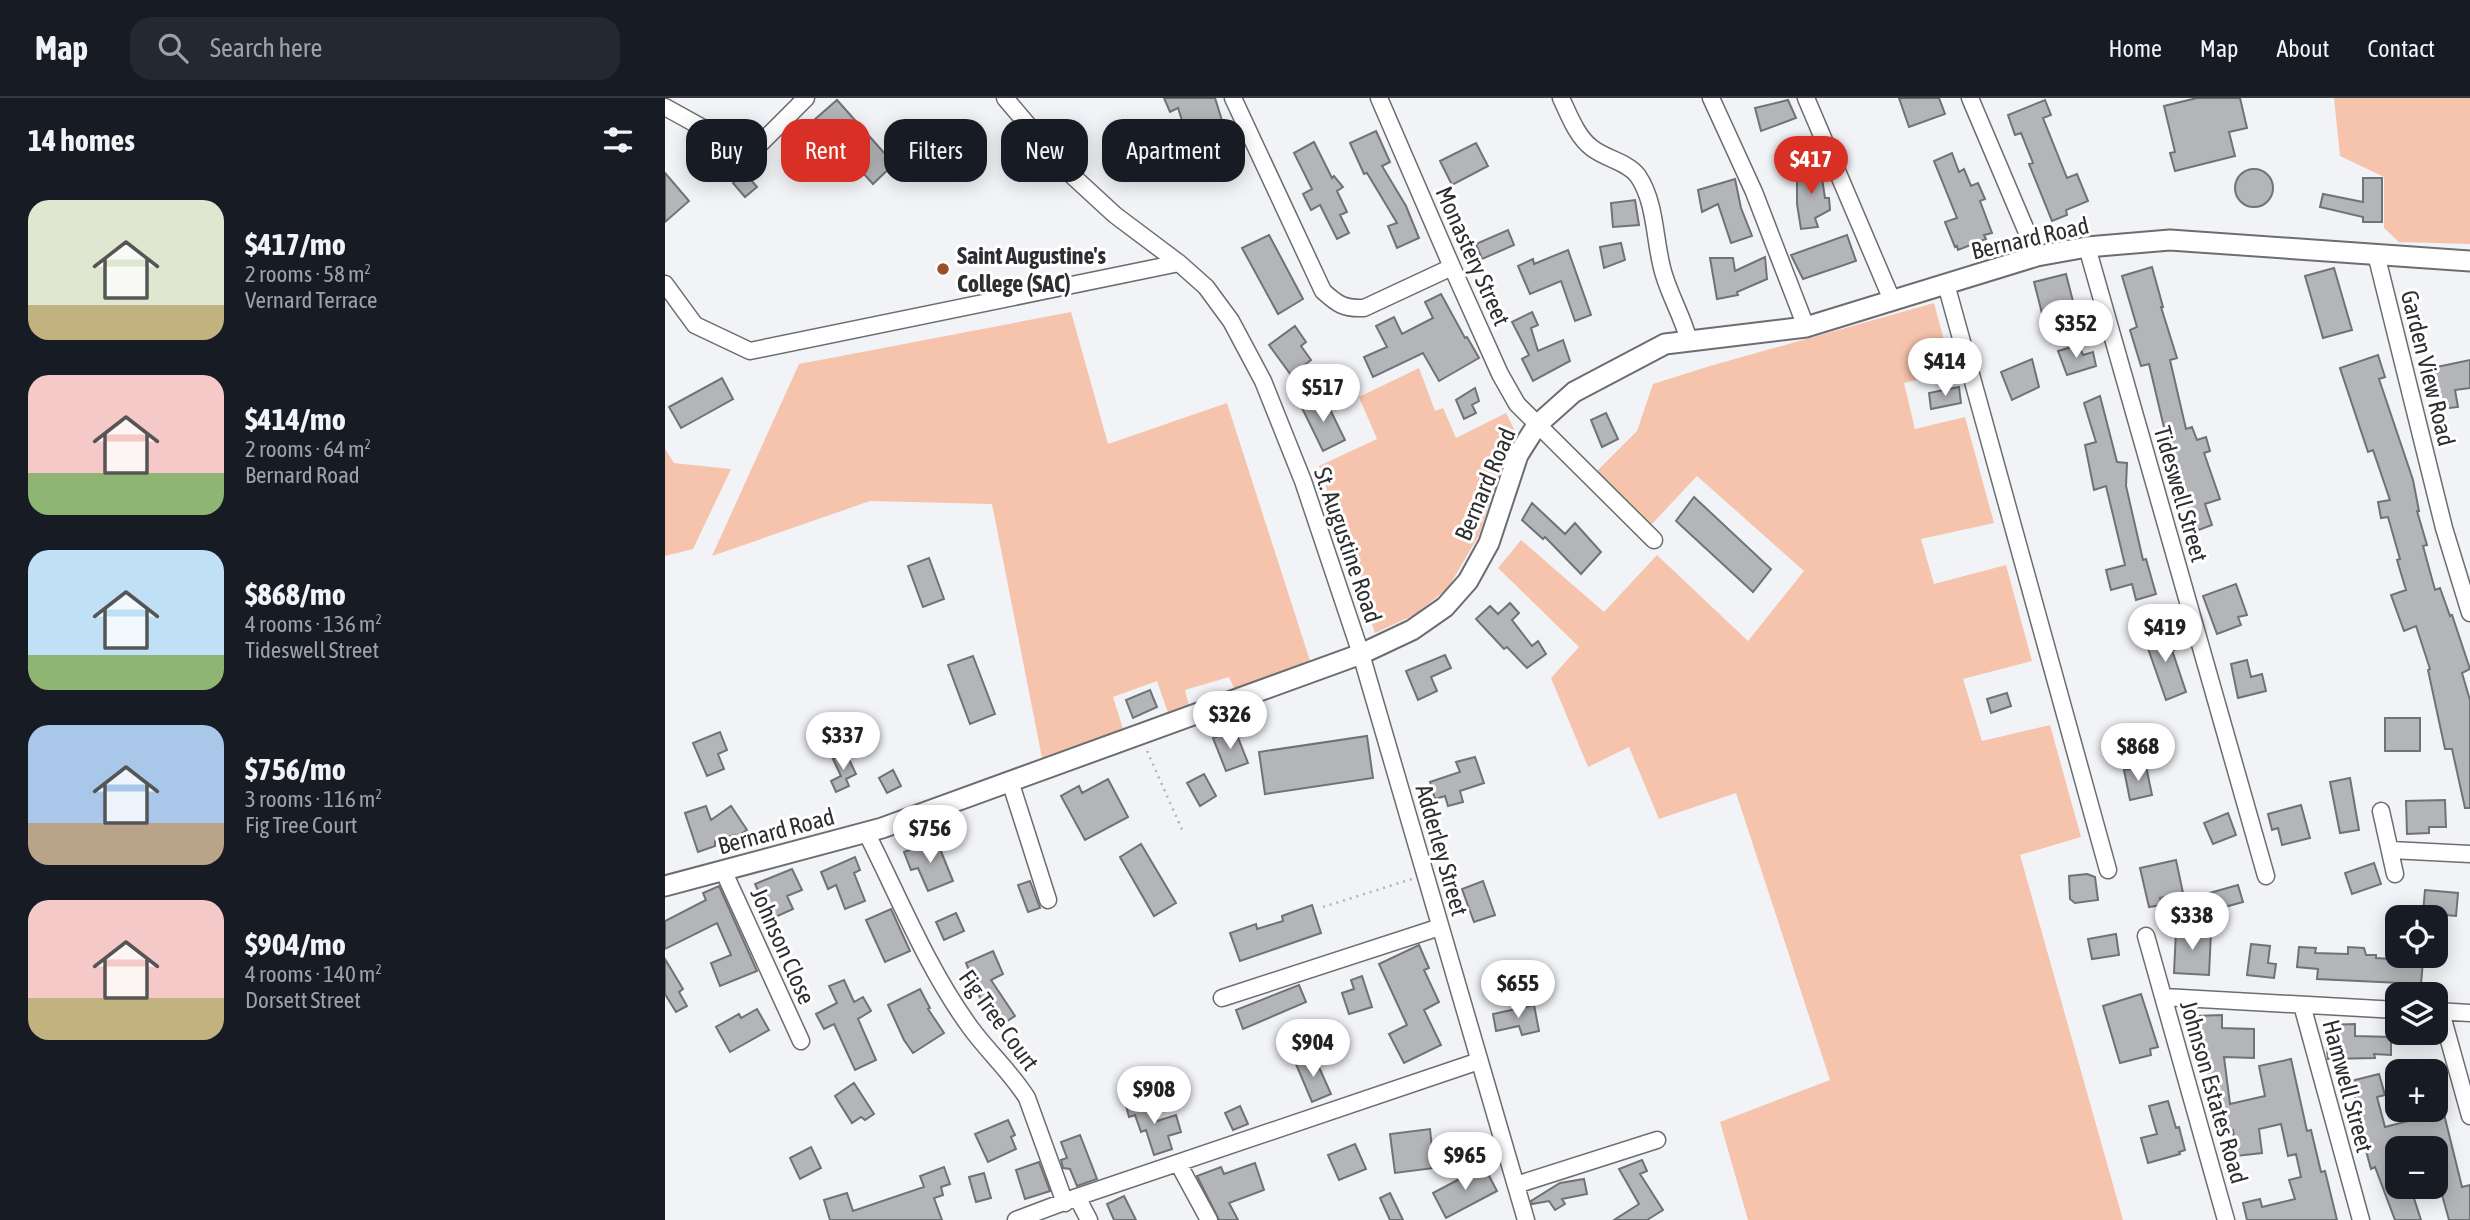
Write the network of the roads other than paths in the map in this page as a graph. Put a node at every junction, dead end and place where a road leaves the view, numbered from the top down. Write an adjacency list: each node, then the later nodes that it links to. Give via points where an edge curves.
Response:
1 (806, 98): 9 (street, via 750,154)
2 (1005, 98): 14 (street, St. Augustine Road, via 1065,169 1115,215)
3 (1233, 98): 15 (street, via 1323,291 1337,305 1364,308)
4 (1380, 98): 15 (street, Monastery Street)
5 (1561, 98): 20 (street, via 1583,140 1639,179 1664,275)
6 (1711, 98): 19 (street)
7 (1806, 98): 18 (street)
8 (1970, 98): 12 (street)
9 (665, 107)
10 (2087, 247): 11 (main road, Bernard Road, via 2169,240); 12 (main road, Bernard Road); 34 (street, Tideswell Street)
11 (2376, 254): 13 (main road, Bernard Road); 23 (street, Garden View Road, via 2444,528)
12 (2037, 256): 17 (main road, Bernard Road)
13 (2470, 261)
14 (1179, 263): 16 (street, via 750,351 695,325); 25 (street, St. Augustine Road, via 1206,287 1231,321 1263,381 1303,481)
15 (1452, 267): 21 (street, Monastery Street, via 1500,374 1517,404)
16 (665, 284)
17 (1946, 284): 18 (main road, Bernard Road); 32 (street)
18 (1892, 300): 19 (main road, Bernard Road)
19 (1806, 327): 20 (main road, Bernard Road)
20 (1689, 341): 21 (main road, Bernard Road, via 1665,344 1619,366 1574,391)
21 (1537, 425): 22 (street, Monastery Street); 25 (main road, Bernard Road, via 1518,455 1489,543 1468,580 1445,607 1412,630)
22 (1654, 540)
23 (2465, 579): 24 (street, Garden View Road)
24 (2470, 613)
25 (1361, 654): 26 (main road, Bernard Road); 37 (street, Adderley Street)
26 (1010, 782): 28 (main road, Bernard Road); 36 (street)
27 (2381, 811): 29 (street)
28 (866, 832): 31 (main road, Bernard Road); 52 (street, Fig Tree Court, via 935,969 970,1027 1027,1098)
29 (2391, 850): 30 (street); 33 (street)
30 (2470, 854)
31 (723, 870): 35 (main road, Bernard Road); 45 (street, Johnson Close)
32 (2108, 870)
33 (2395, 874)
34 (2266, 876)
35 (665, 886)
36 (1048, 900)
37 (1440, 927): 40 (street); 47 (street, Adderley Street)
38 (2146, 936): 39 (street, Johnson Estates Road)
39 (2164, 997): 41 (street); 57 (street, Johnson Estates Road)
40 (1222, 998)
41 (2302, 1005): 42 (street); 58 (street, Hamwell Street)
42 (2385, 1009)
43 (2448, 1012): 44 (street)
44 (2470, 1013)
45 (801, 1041)
46 (2448, 1041): 48 (street)
47 (1479, 1061): 50 (street); 51 (street, Adderley Street)
48 (2470, 1116)
49 (1657, 1140): 51 (street)
50 (1178, 1163): 52 (street); 55 (street)
51 (1516, 1185): 56 (street, Adderley Street)
52 (1071, 1200): 53 (street); 54 (street, Fig Tree Court)
53 (1016, 1220)
54 (1089, 1220)
55 (1209, 1220)
56 (1526, 1220)
57 (2226, 1220)
58 (2361, 1220)

